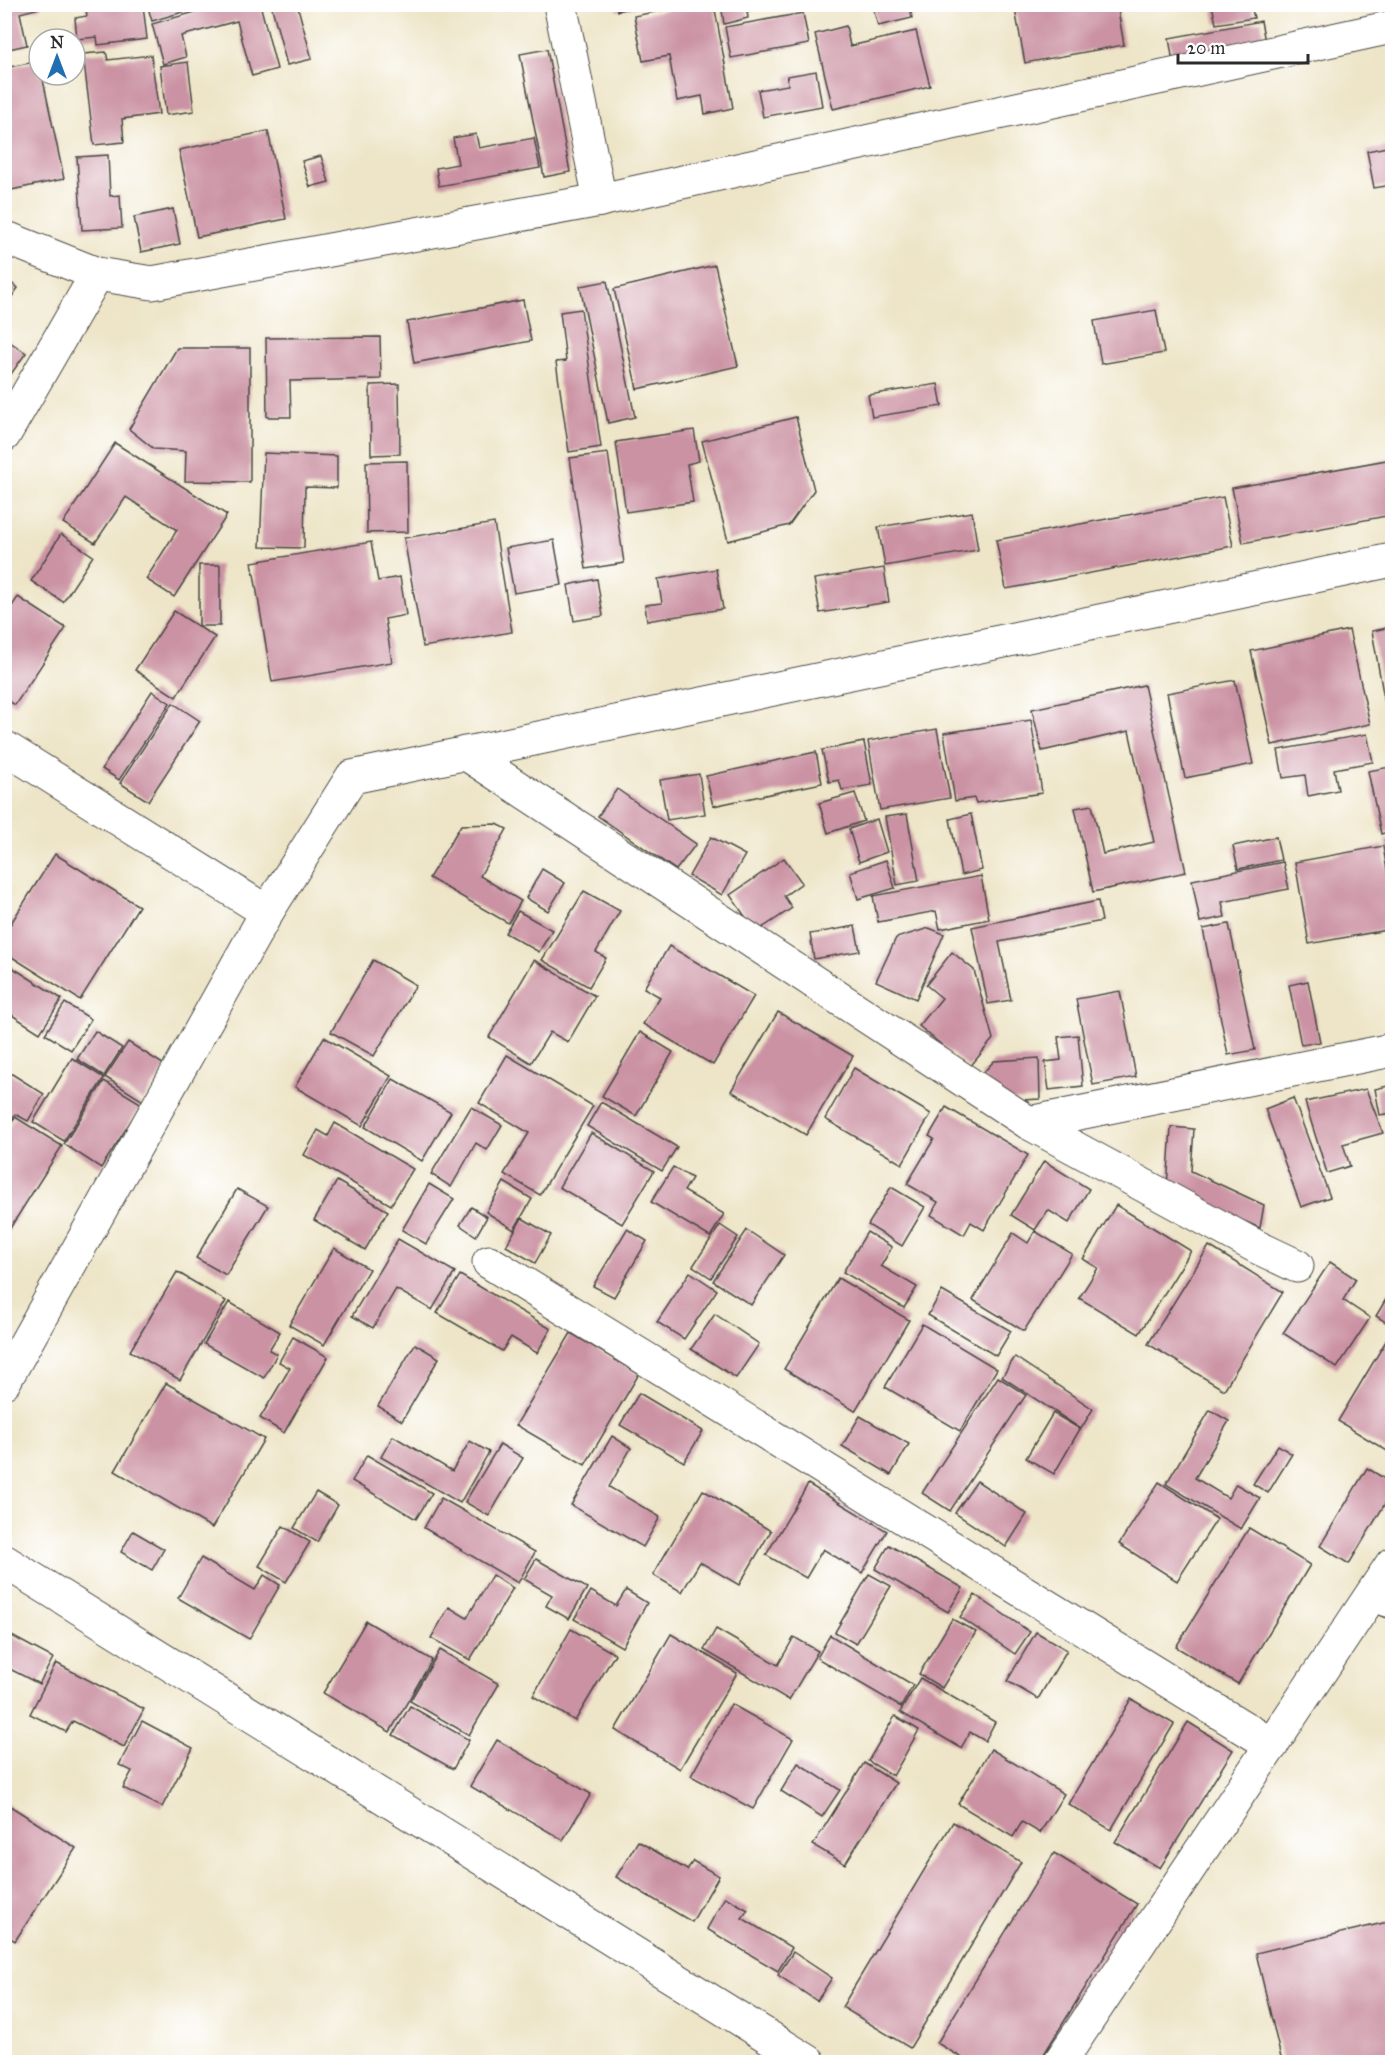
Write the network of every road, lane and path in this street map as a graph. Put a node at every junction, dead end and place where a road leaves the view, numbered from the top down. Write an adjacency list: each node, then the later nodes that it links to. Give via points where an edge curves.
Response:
1 (560, 4): 3 (street)
2 (1392, 27): 3 (street)
3 (600, 200): 5 (street, via 152,284)
4 (4, 237): 5 (street)
5 (97, 274): 6 (street)
6 (4, 435)
7 (1392, 560): 9 (street)
8 (4, 747): 10 (street)
9 (465, 753): 10 (street, via 352,777); 12 (street)
10 (267, 912): 15 (street)
11 (1392, 1050): 12 (street)
12 (1029, 1123): 14 (street)
13 (489, 1262): 19 (street)
14 (1297, 1266)
15 (4, 1382)
16 (4, 1561): 20 (street)
17 (1392, 1564): 18 (street)
18 (1381, 1603): 19 (street)
19 (1272, 1745): 21 (street)
20 (810, 2062)
21 (1060, 2062)

